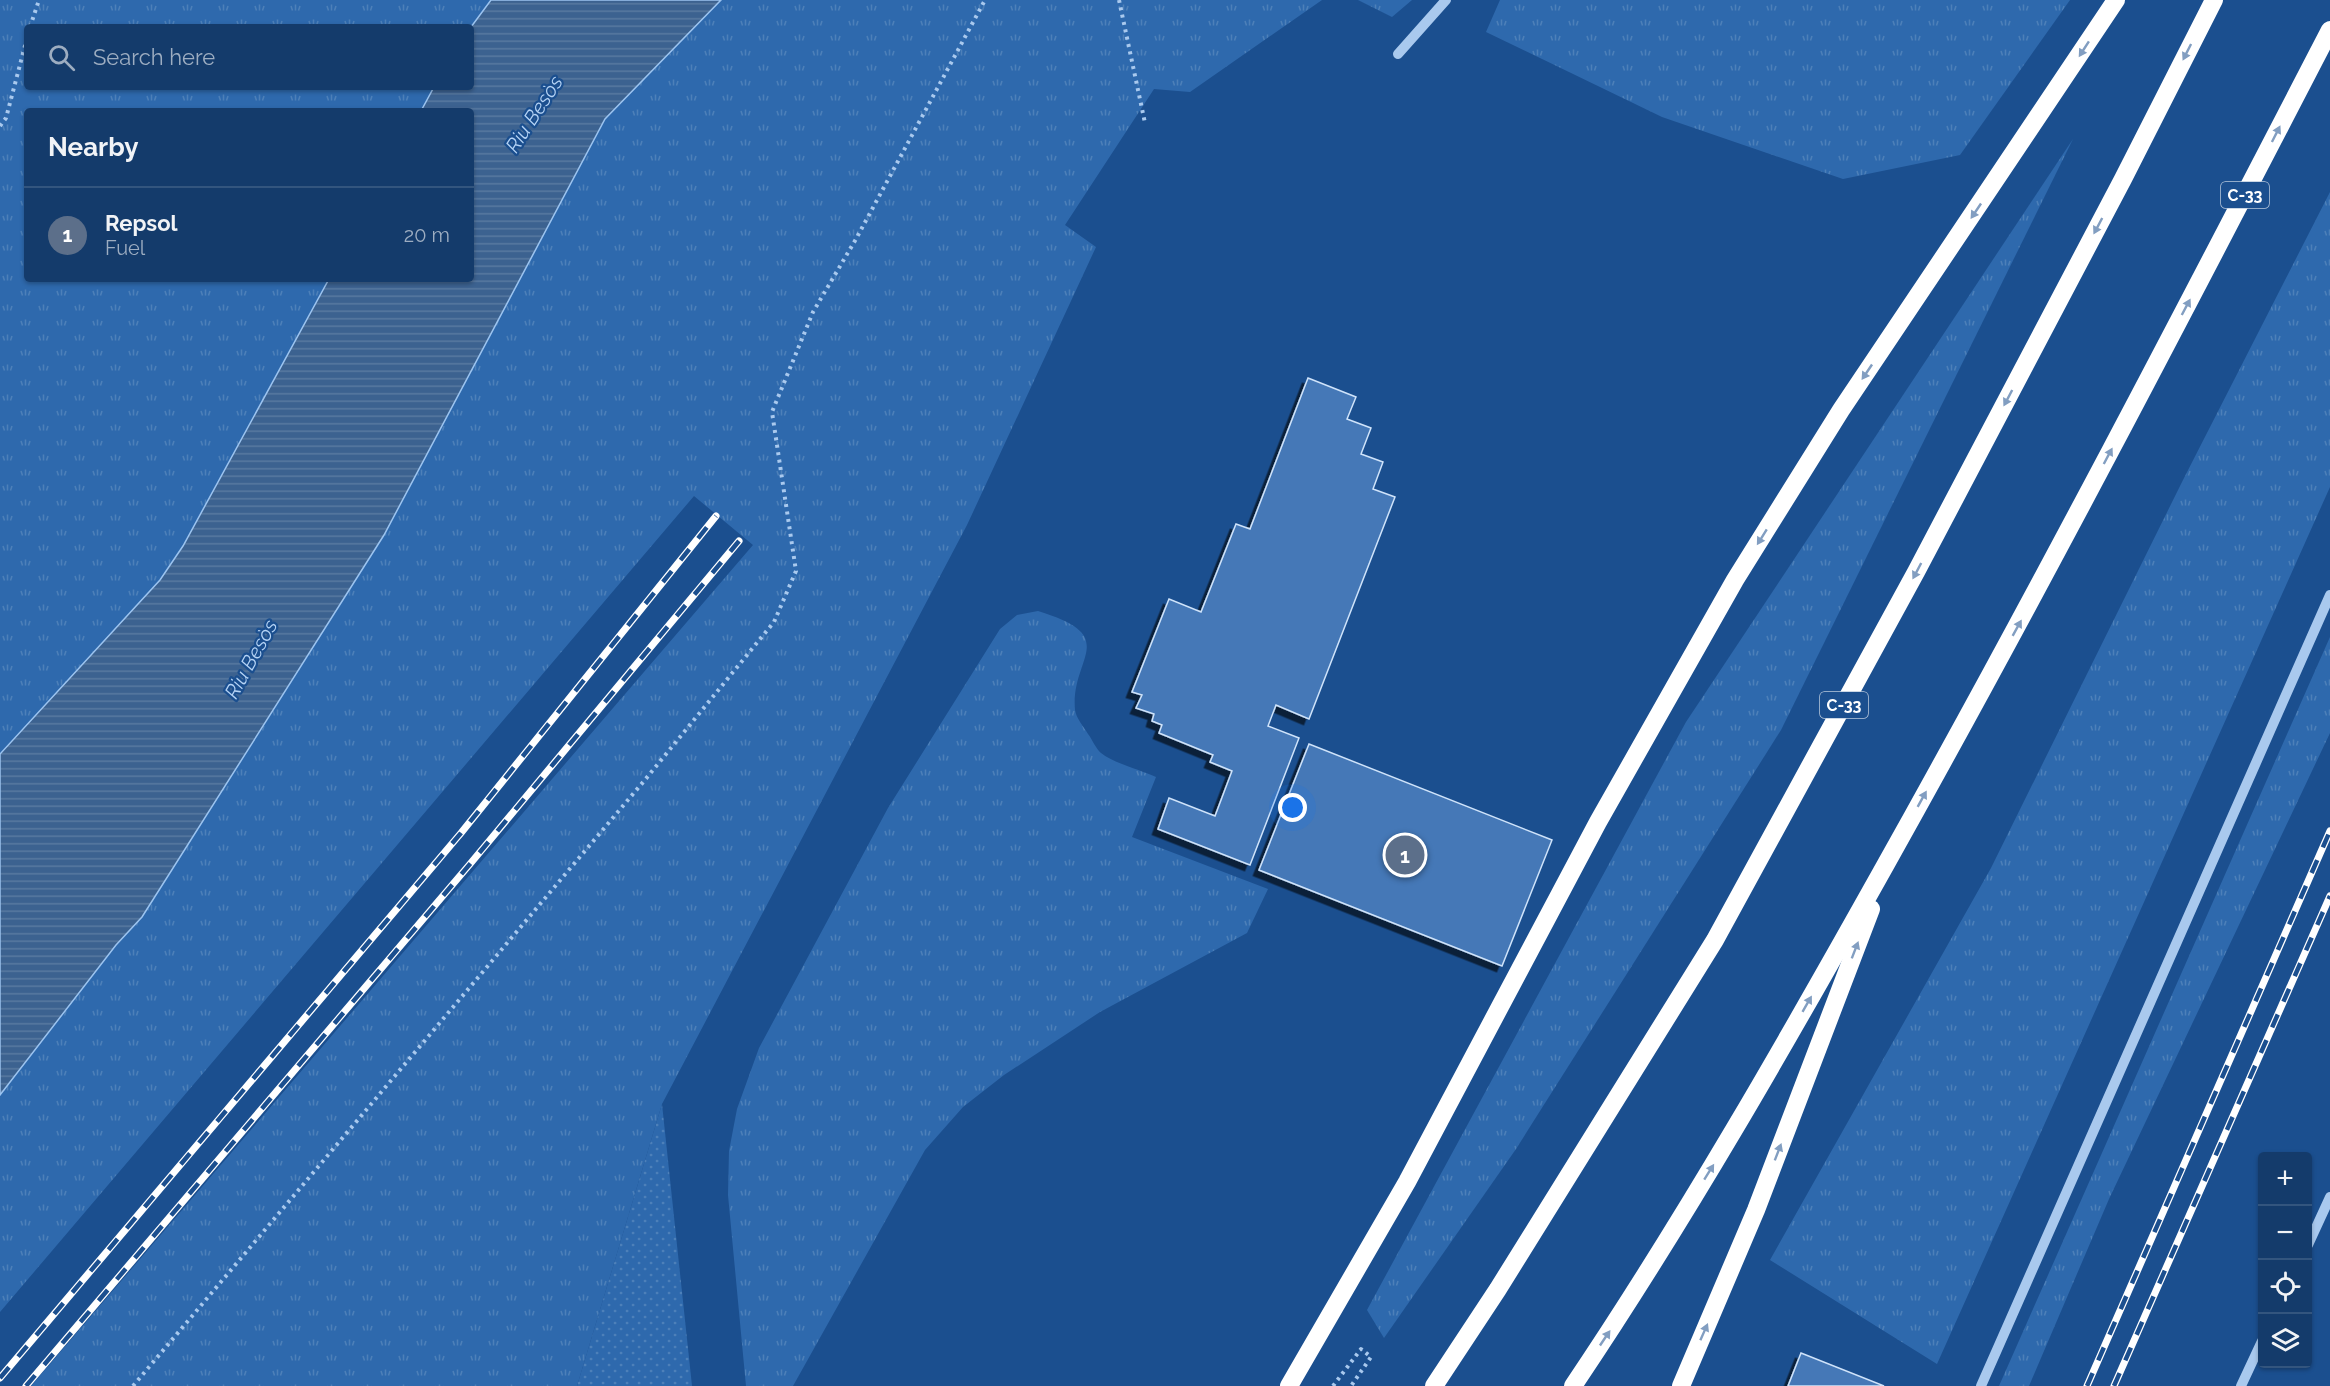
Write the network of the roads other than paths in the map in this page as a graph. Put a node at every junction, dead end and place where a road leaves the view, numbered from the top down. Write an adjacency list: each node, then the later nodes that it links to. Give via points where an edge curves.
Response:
1 (1446, 0): 5 (street)
2 (2116, 0): 11 (highway, one-way to 11, via 1841,410 1735,580 1598,822 1407,1182)
3 (2214, 0): 12 (highway, C-33, one-way to 12, via 1922,562 1715,940)
4 (2330, 30): 7 (highway, C-33, one-way to 4, via 2032,601)
5 (1398, 54)
6 (2330, 595): 15 (street)
7 (1894, 850): 13 (highway, C-33, one-way to 7, via 1718,1156); 14 (highway, one-way to 7, via 1756,1210)
8 (2330, 1197): 9 (street)
9 (2312, 1235)
10 (2258, 1350): 16 (street)
11 (1289, 1386)
12 (1434, 1386)
13 (1573, 1386)
14 (1681, 1386)
15 (1981, 1386)
16 (2241, 1386)

